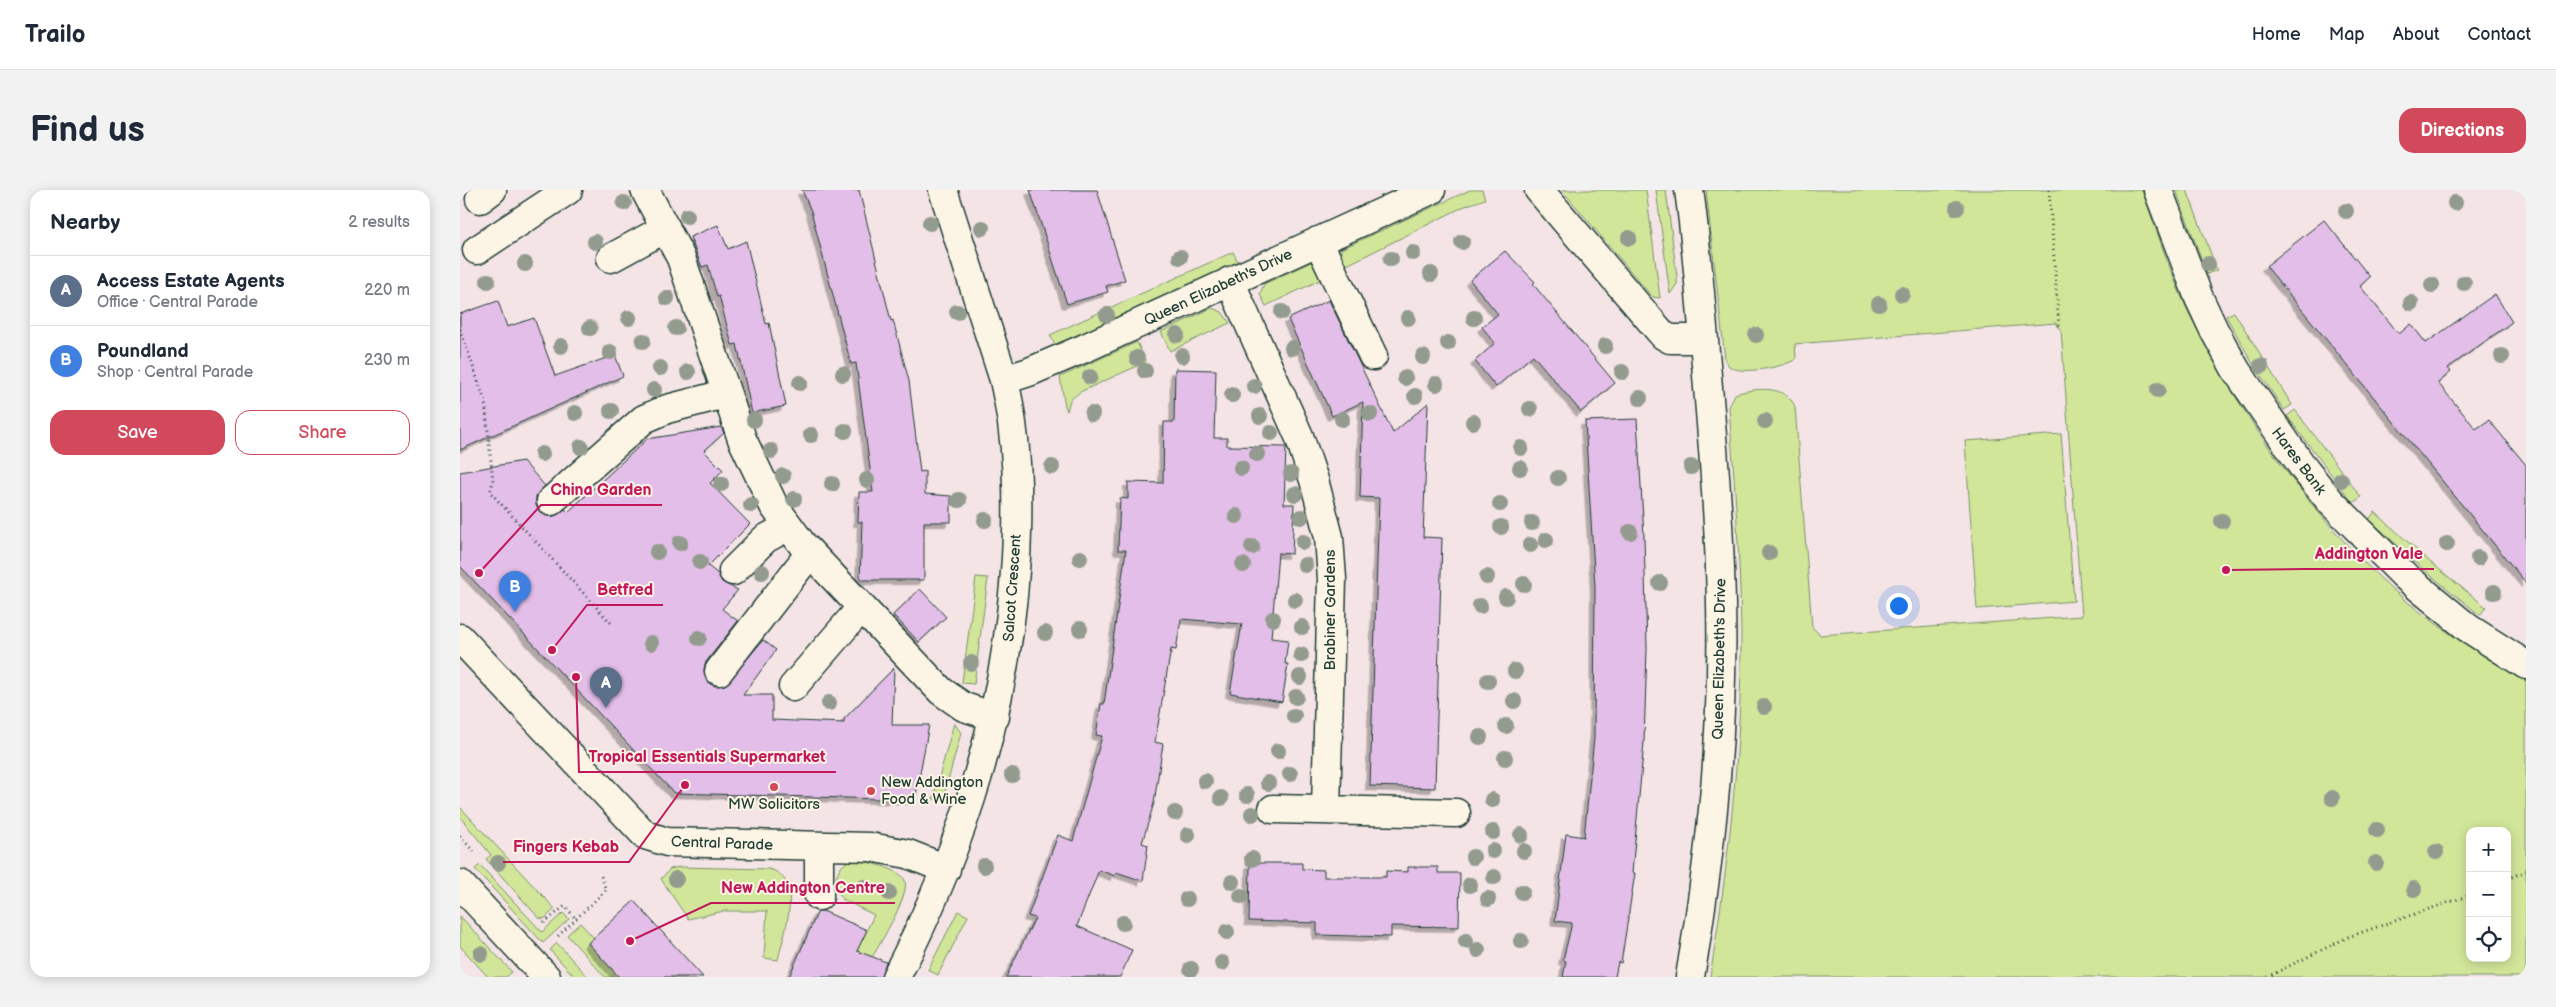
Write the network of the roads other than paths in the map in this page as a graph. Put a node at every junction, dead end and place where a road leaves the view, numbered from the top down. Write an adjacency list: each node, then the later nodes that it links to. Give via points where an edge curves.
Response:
1 (568, 190): 10 (street)
2 (645, 190): 8 (street)
3 (943, 190): 15 (street, Salcot Crescent)
4 (1431, 190): 9 (street, Queen Elizabeth's Drive)
5 (1539, 190): 13 (street, via 1663,335 1670,339)
6 (1689, 190): 13 (street, Queen Elizabeth's Drive)
7 (2158, 190): 23 (street, Hares Bank, via 2199,298 2218,338 2236,370 2305,470 2331,502 2412,583 2468,628)
8 (666, 228): 11 (street); 16 (street, via 696,298)
9 (1318, 241): 12 (street, Queen Elizabeth's Drive); 14 (street)
10 (477, 250)
11 (611, 258)
12 (1230, 281): 15 (street, Queen Elizabeth's Drive, via 1059,360); 28 (street, Brabiner Gardens, via 1299,436 1329,537 1332,578)
13 (1704, 339): 36 (street, Queen Elizabeth's Drive, via 1719,544 1721,682 1714,802)
14 (1373, 356)
15 (1004, 380): 26 (street, Salcot Crescent, via 1016,441 1018,509 1011,620)
16 (726, 394): 17 (street, via 667,409 644,419); 18 (street, via 762,484)
17 (551, 501)
18 (787, 527): 19 (street); 20 (street, via 765,539)
19 (810, 553): 21 (street); 24 (street)
20 (733, 570)
21 (861, 608): 25 (street); 26 (street, via 951,700)
22 (460, 638): 30 (street, Central Parade, via 645,834 667,842)
23 (2526, 665)
24 (719, 671)
25 (793, 686)
26 (995, 716): 31 (street, Salcot Crescent, via 967,816)
27 (1273, 808): 28 (street)
28 (1326, 809): 29 (street)
29 (1456, 813)
30 (819, 846): 31 (street, Central Parade, via 887,849); 33 (street)
31 (946, 869): 35 (street, Salcot Crescent)
32 (460, 884): 34 (street)
33 (819, 896)
34 (546, 977)
35 (896, 977)
36 (1690, 977)

